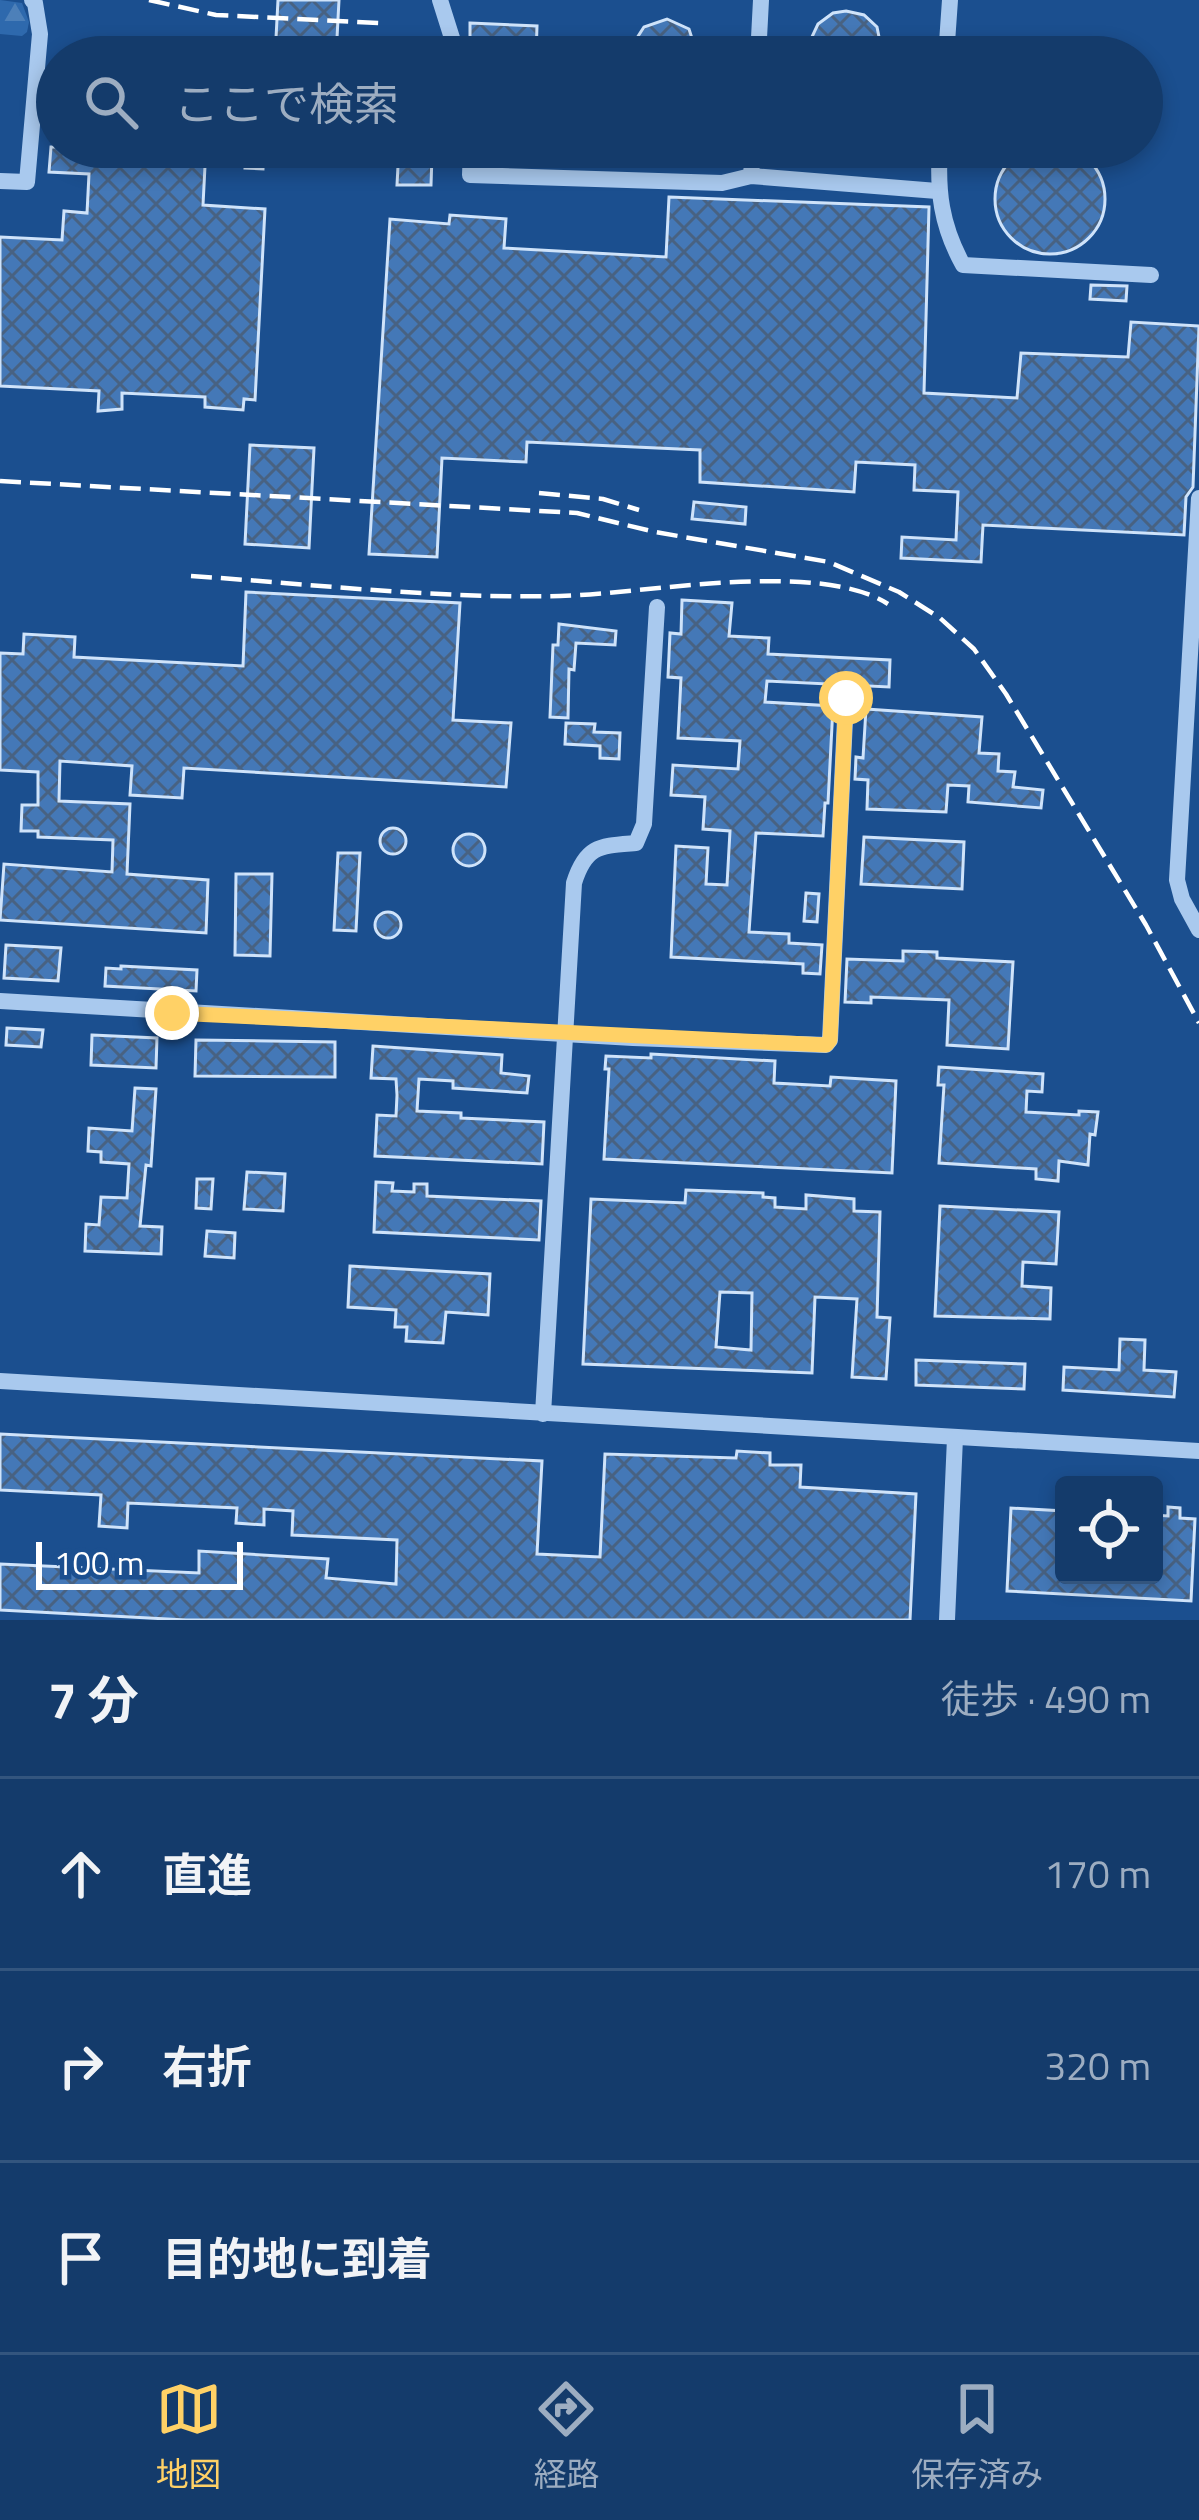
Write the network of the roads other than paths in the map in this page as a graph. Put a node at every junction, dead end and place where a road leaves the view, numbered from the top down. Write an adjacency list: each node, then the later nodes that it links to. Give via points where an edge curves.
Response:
1 (32, 0): 5 (lane)
2 (440, 0): 6 (lane)
3 (761, 0): 7 (lane)
4 (950, 0): 8 (lane)
5 (40, 36)
6 (451, 36)
7 (759, 36)
8 (947, 36)
9 (36, 80): 14 (lane, via 27,182)
10 (470, 168): 13 (lane, via 470,175 722,183)
11 (752, 168): 13 (lane)
12 (939, 168): 15 (lane)
13 (751, 176): 15 (lane)
14 (0, 181)
15 (937, 191): 16 (lane, via 963,265)
16 (1151, 274)
17 (1199, 498): 20 (lane, via 1177,880)
18 (657, 608): 22 (lane, via 644,824 636,843 599,846 581,861)
19 (846, 698): 22 (lane, via 830,1040 818,1046)
20 (1199, 930)
21 (0, 1001): 22 (lane)
22 (566, 1032): 24 (lane)
23 (0, 1382): 24 (lane)
24 (543, 1414): 25 (lane)
25 (955, 1438): 26 (lane); 27 (lane)
26 (1199, 1451)
27 (947, 1620)

